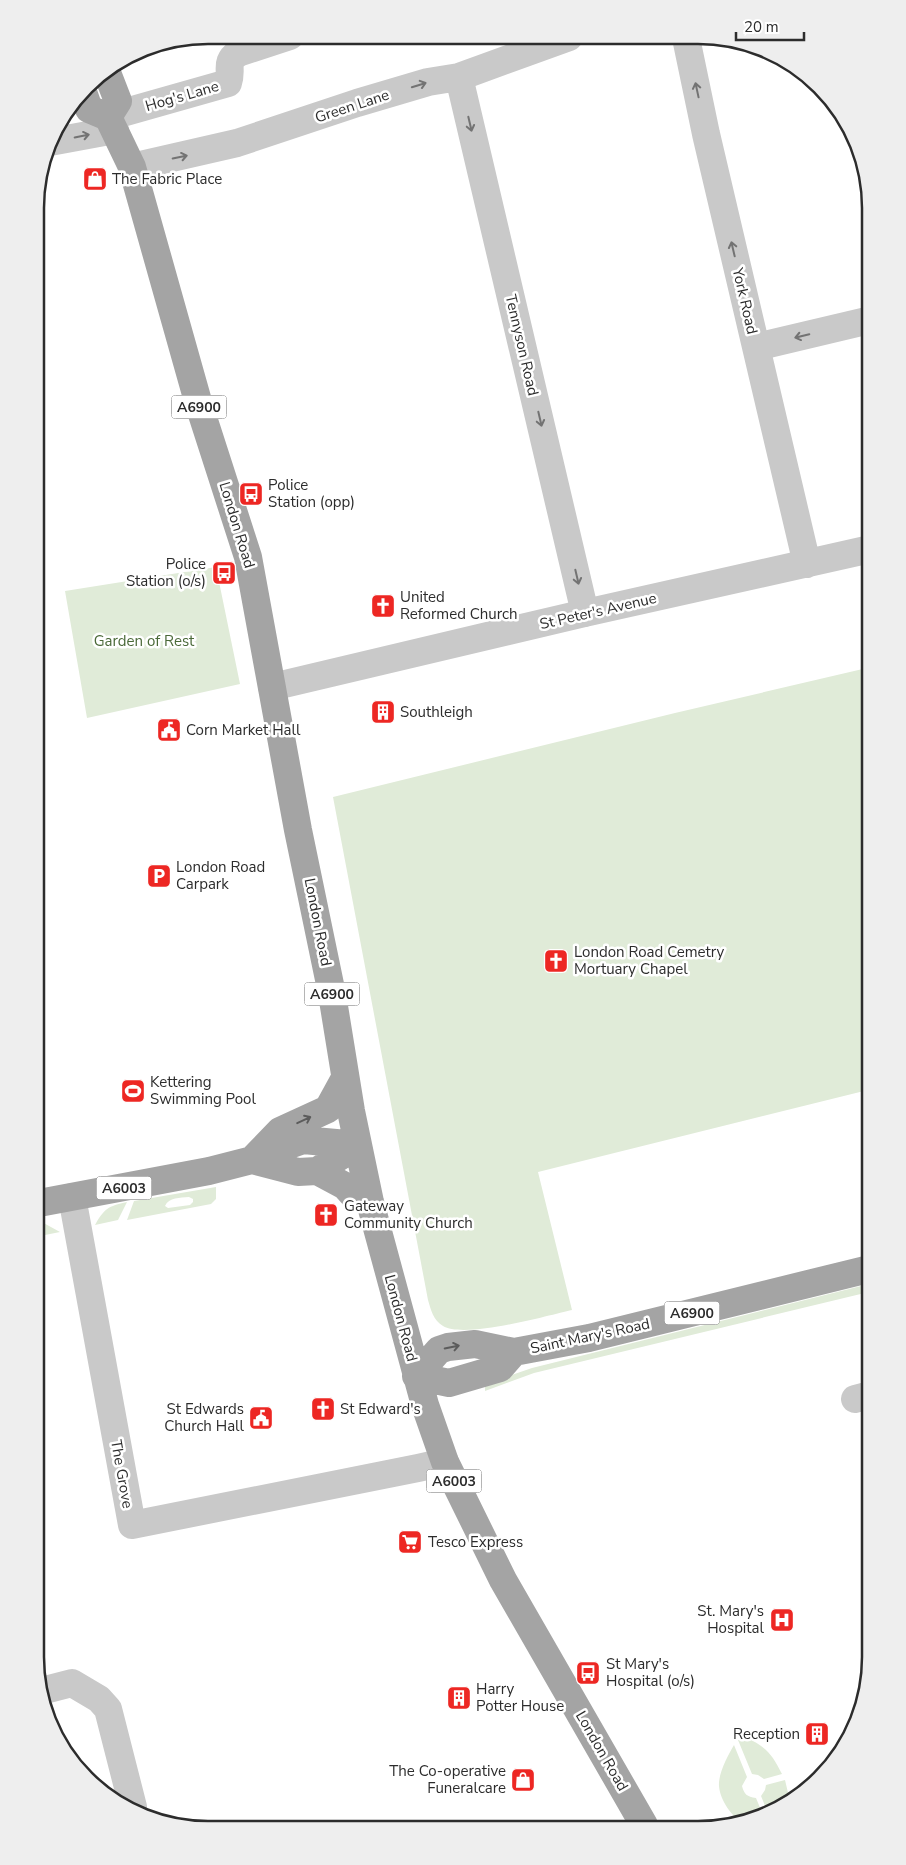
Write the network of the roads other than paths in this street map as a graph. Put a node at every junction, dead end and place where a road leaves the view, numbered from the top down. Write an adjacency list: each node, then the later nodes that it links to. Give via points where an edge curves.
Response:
1 (266, 44): 7 (street, Hog's Lane, via 231,58 228,83)
2 (550, 44): 5 (street, Green Lane)
3 (687, 44): 11 (street, York Road, one-way to 3)
4 (109, 77): 7 (main road, via 118,101)
5 (459, 77): 9 (street, Green Lane, one-way to 5, via 237,144 428,82); 14 (street, Tennyson Road, one-way to 14)
6 (86, 99): 7 (main road, via 89,109)
7 (112, 124): 8 (street, one-way to 7); 9 (main road, London Road / A6900)
8 (59, 139)
9 (132, 167): 15 (main road, London Road / A6900, via 199,405 248,557)
10 (862, 322): 11 (street, one-way to 11)
11 (756, 347): 13 (street, York Road)
12 (862, 551): 13 (street, St Peter's Avenue)
13 (807, 564): 14 (street, St Peter's Avenue)
14 (585, 613): 15 (street, St Peter's Avenue)
15 (272, 687): 16 (main road, London Road / A6900, via 332,994)
16 (345, 1078): 17 (main road, London Road / A6900); 18 (main road, A6003, one-way to 16, via 280,1131 328,1109)
17 (358, 1145): 18 (main road, A6003, via 303,1140); 19 (main road); 22 (main road, London Road / A6003)
18 (258, 1153): 19 (main road, A6003, via 298,1172); 20 (main road, A6003, via 209,1171)
19 (317, 1171): 22 (main road, via 345,1186 354,1196)
20 (72, 1197): 21 (main road, A6003); 25 (street, The Grove, via 132,1525)
21 (44, 1202)
22 (370, 1202): 24 (main road, London Road / A6003)
23 (862, 1271): 24 (main road, Saint Mary's Road / A6900, via 589,1338 514,1352 475,1344 448,1347 439,1350)
24 (416, 1376): 25 (main road, London Road / A6003)
25 (445, 1462): 28 (main road, London Road / A6003, via 510,1594)
26 (47, 1689): 27 (street, via 72,1683 99,1699 108,1709)
27 (132, 1802)
28 (642, 1821)

